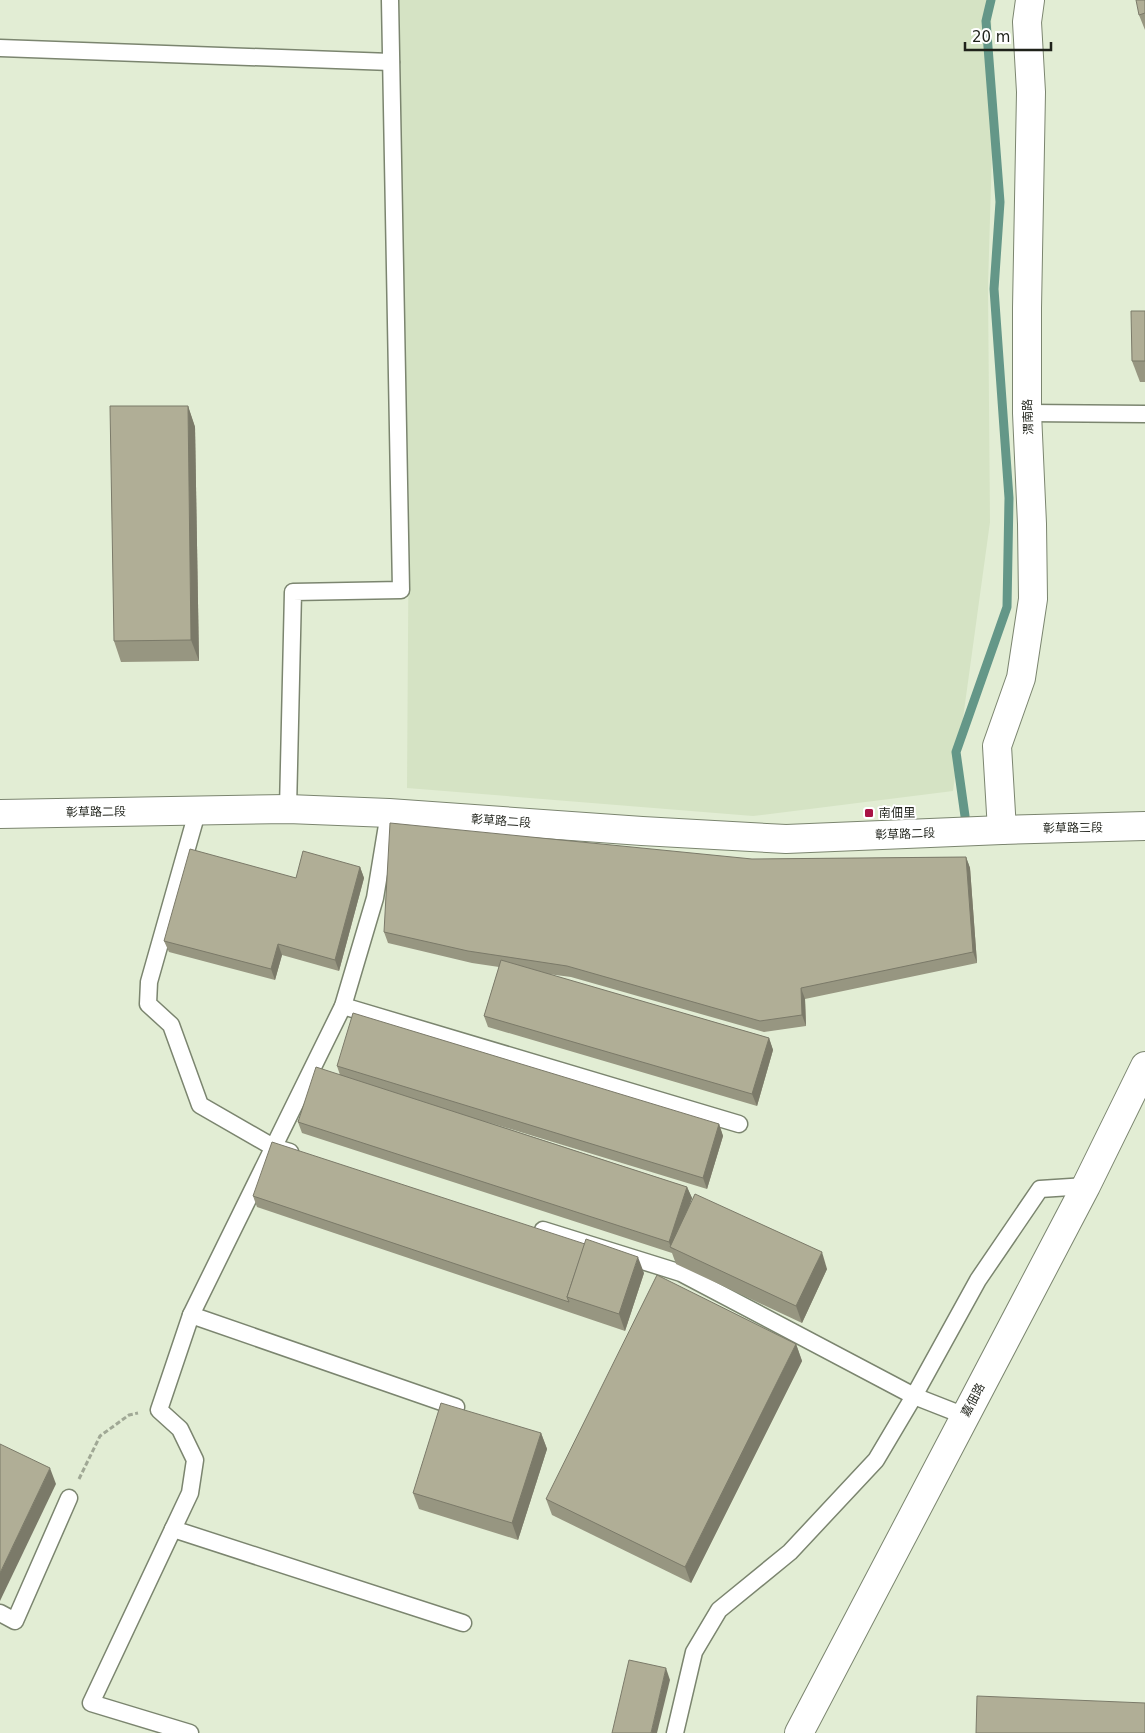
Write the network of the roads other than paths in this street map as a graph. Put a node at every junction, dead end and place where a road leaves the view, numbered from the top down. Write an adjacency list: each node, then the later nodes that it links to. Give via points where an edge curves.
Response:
1 (390, 0): 4 (lane)
2 (1030, 0): 5 (street, 渭南路, via 1027,22 1031,92)
3 (0, 48): 4 (lane)
4 (391, 62): 7 (lane, via 401,590 293,592)
5 (1027, 413): 6 (lane); 12 (street, 渭南路, via 1033,599 1021,678 997,746)
6 (1145, 414)
7 (288, 808): 8 (street, 彰草路二段); 9 (street, 彰草路二段)
8 (198, 809): 10 (street, 彰草路二段); 16 (lane, via 150,982 148,1004 171,1025 200,1106)
9 (389, 813): 12 (street, 彰草路二段, via 786,839); 13 (lane, via 375,898)
10 (0, 814)
11 (1145, 826): 12 (street, 彰草路三段)
12 (1002, 830)
13 (343, 1006): 15 (lane); 16 (lane)
14 (1145, 1066): 18 (street, 嘉佃路)
15 (740, 1124)
16 (273, 1147): 17 (lane); 20 (lane)
17 (302, 1156)
18 (1086, 1186): 21 (lane, via 1040,1189 978,1280); 23 (street, 嘉佃路)
19 (530, 1226): 21 (lane, via 681,1273)
20 (191, 1315): 22 (lane); 25 (lane, via 159,1410 180,1429 195,1460 190,1493)
21 (914, 1396): 23 (lane); 29 (lane, via 876,1460 790,1552 719,1610 694,1652)
22 (456, 1407)
23 (965, 1416): 30 (street, 嘉佃路)
24 (69, 1498): 26 (lane, via 15,1620)
25 (173, 1530): 27 (lane); 28 (lane, via 91,1703)
26 (0, 1613)
27 (463, 1623)
28 (190, 1733)
29 (675, 1733)
30 (799, 1733)

